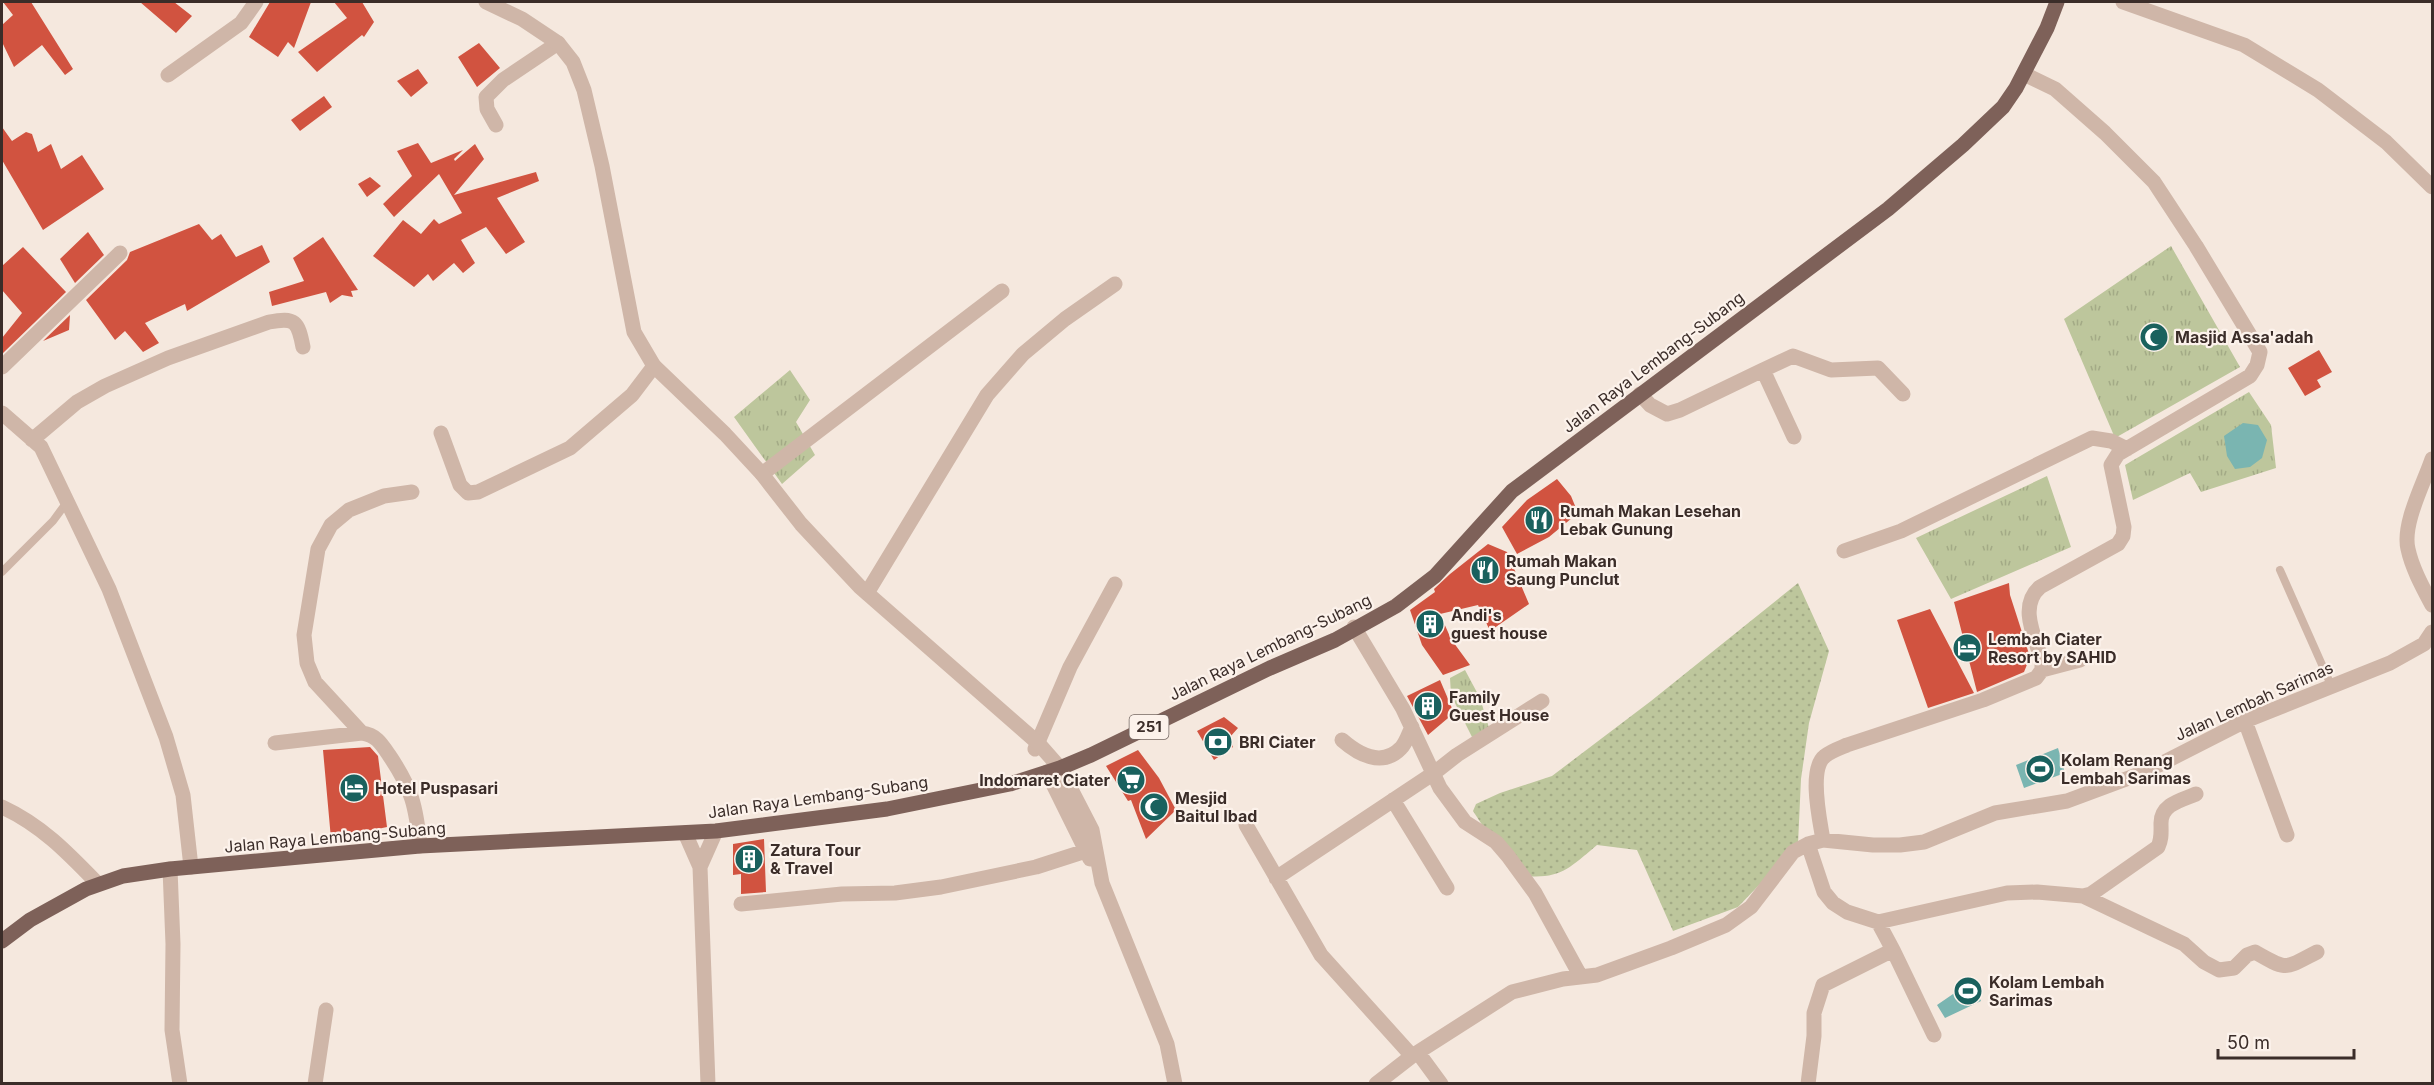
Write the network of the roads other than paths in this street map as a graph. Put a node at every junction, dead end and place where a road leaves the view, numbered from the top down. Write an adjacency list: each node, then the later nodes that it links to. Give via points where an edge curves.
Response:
1 (256, 2): 7 (street, via 241,23)
2 (486, 2): 5 (street, via 522,19)
3 (2057, 2): 6 (main road, Jalan Raya Lembang-Subang / 251)
4 (2123, 2): 9 (street, via 2244,45 2318,90 2386,142)
5 (558, 43): 8 (street, via 503,80 486,97 487,109); 14 (street, via 573,62 584,90 634,332)
6 (2024, 74): 17 (main road, Jalan Raya Lembang-Subang / 251, via 2003,107 1888,209); 23 (street, via 2055,89 2154,182 2260,352 2250,376)
7 (168, 75)
8 (496, 125)
9 (2433, 188)
10 (120, 253): 15 (street)
11 (1114, 284): 32 (street, via 1023,354 987,395)
12 (1002, 291): 25 (street)
13 (303, 347): 22 (street, via 293,322 268,322 168,358 105,386 77,402)
14 (654, 366): 20 (street, via 632,395 570,448 478,492 468,493 460,485); 25 (street)
15 (2, 368)
16 (1763, 370): 17 (street, via 1667,414 1650,405); 18 (street, via 1793,356 1831,370 1878,368); 21 (street)
17 (1640, 393): 34 (main road, Jalan Raya Lembang-Subang / 251, via 1512,491 1435,576 1396,606)
18 (1903, 394)
19 (2, 413): 22 (street)
20 (441, 433)
21 (1794, 437)
22 (32, 440): 27 (street, via 41,447)
23 (2127, 449): 28 (street, via 2092,438 1901,531); 37 (street, via 2111,465 2124,527 2118,544 2040,587 2029,601)
24 (2433, 459): 33 (street, via 2408,526 2407,548)
25 (762, 474): 32 (street, via 801,524)
26 (412, 492): 42 (street, via 384,496 349,510 331,525 318,549 304,635 307,663 315,682)
27 (68, 501): 30 (lane); 59 (street, via 109,589 166,737 183,795)
28 (1844, 551)
29 (2280, 570): 38 (lane)
30 (2, 572)
31 (1116, 584): 45 (street)
32 (867, 593): 45 (street)
33 (2433, 605)
34 (1354, 627): 41 (street); 46 (main road, Jalan Raya Lembang-Subang / 251, via 1335,640)
35 (2433, 632): 38 (street, Jalan Lembah Sarimas, via 2424,644 2390,663)
36 (2080, 660): 37 (street)
37 (2042, 670): 55 (street, via 2036,678 1983,700 1826,755 1817,771)
38 (2331, 685): 40 (street, Jalan Lembah Sarimas)
39 (1542, 701): 47 (street)
40 (2245, 721): 54 (street); 55 (street, Jalan Lembah Sarimas, via 2145,772 2067,801 1995,813 1924,842 1882,845)
41 (1412, 727): 43 (street, via 1401,748 1385,757 1372,759); 47 (street)
42 (362, 733): 44 (street); 57 (street, via 371,734 380,742 406,779 416,811)
43 (1342, 740)
44 (275, 743)
45 (1034, 743): 46 (street)
46 (1053, 770): 52 (main road, Jalan Raya Lembang-Subang / 251, via 1010,784 887,808); 58 (street, via 1092,830)
47 (1434, 773): 49 (street); 71 (street, via 1465,822 1496,842 1535,893)
48 (2196, 794): 65 (street, via 2171,804 2164,813 2158,847)
49 (1392, 800): 62 (street); 64 (street)
50 (2, 807): 63 (street, via 32,822)
51 (1246, 825): 62 (street)
52 (716, 831): 53 (main road, Jalan Raya Lembang-Subang / 251); 60 (street)
53 (685, 832): 57 (main road, Jalan Raya Lembang-Subang / 251); 60 (street)
54 (2287, 835)
55 (1823, 840): 56 (street, Jalan Lembah Sarimas)
56 (1808, 844): 67 (street, via 1824,892 1833,903); 71 (street, Jalan Lembah Sarimas, via 1793,852 1751,907 1726,925 1597,975)
57 (420, 846): 59 (main road, Jalan Raya Lembang-Subang / 251)
58 (1090, 850): 66 (street, via 1036,867 940,887); 78 (street, via 1167,1044)
59 (191, 867): 61 (main road, Jalan Raya Lembang-Subang / 251)
60 (700, 867): 77 (street)
61 (170, 869): 63 (main road, Jalan Raya Lembang-Subang / 251); 75 (street, via 172,1030)
62 (1276, 878): 74 (street, via 1322,955)
63 (97, 884): 68 (main road, Jalan Raya Lembang-Subang / 251, via 30,920)
64 (1447, 888)
65 (2083, 896): 67 (street, via 2007,893); 70 (street, via 2184,944 2219,970 2234,968 2255,952 2276,965 2289,966)
66 (741, 904)
67 (1878, 922): 69 (street)
68 (2, 941)
69 (1893, 950): 73 (street); 81 (street, via 1823,985 1814,1013)
70 (2318, 952)
71 (1581, 977): 74 (street, Jalan Lembah Sarimas, via 1512,992)
72 (326, 1010): 76 (street)
73 (1934, 1035)
74 (1416, 1055): 79 (street, Jalan Lembah Sarimas); 80 (street)
75 (180, 1083)
76 (315, 1083)
77 (708, 1083)
78 (1175, 1083)
79 (1376, 1083)
80 (1441, 1083)
81 (1808, 1083)

